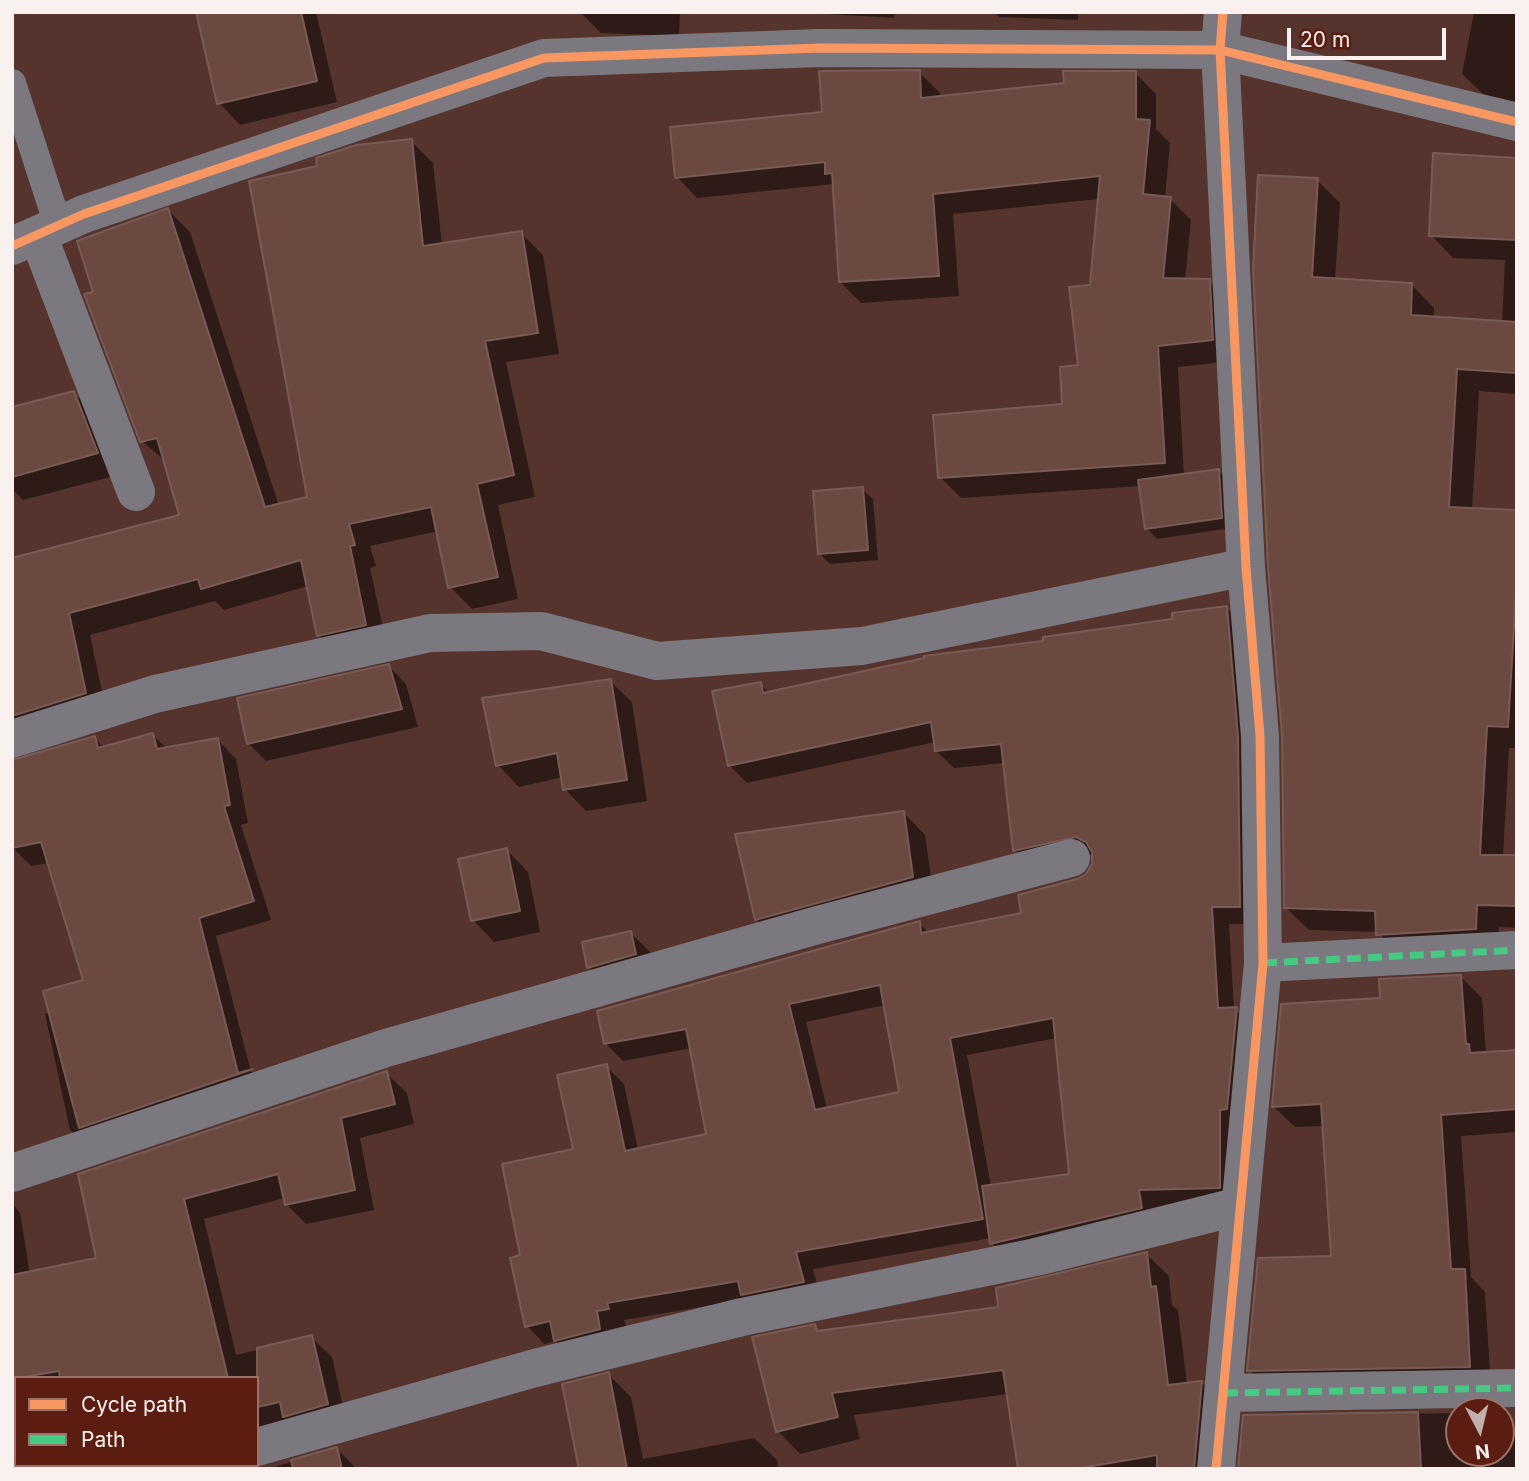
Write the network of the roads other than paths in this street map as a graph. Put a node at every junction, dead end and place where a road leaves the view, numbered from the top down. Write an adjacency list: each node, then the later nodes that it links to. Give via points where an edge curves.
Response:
1 (1223, 12): 2 (street)
2 (1220, 50): 4 (street); 5 (street, via 820,48 544,58); 7 (street)
3 (12, 83): 5 (lane)
4 (1517, 122)
5 (36, 235): 6 (street)
6 (136, 492)
7 (1246, 567): 8 (street, via 862,646 657,661 541,631 430,634 155,694); 11 (street, via 1260,736)
8 (12, 739)
9 (1071, 858): 12 (street, via 386,1048)
10 (1517, 950): 11 (street)
11 (1263, 963): 13 (street)
12 (12, 1173)
13 (1240, 1206): 15 (street); 16 (street, via 1036,1257 716,1324 535,1368)
14 (1517, 1388): 15 (street)
15 (1224, 1393): 17 (street)
16 (259, 1446)
17 (1216, 1469)

